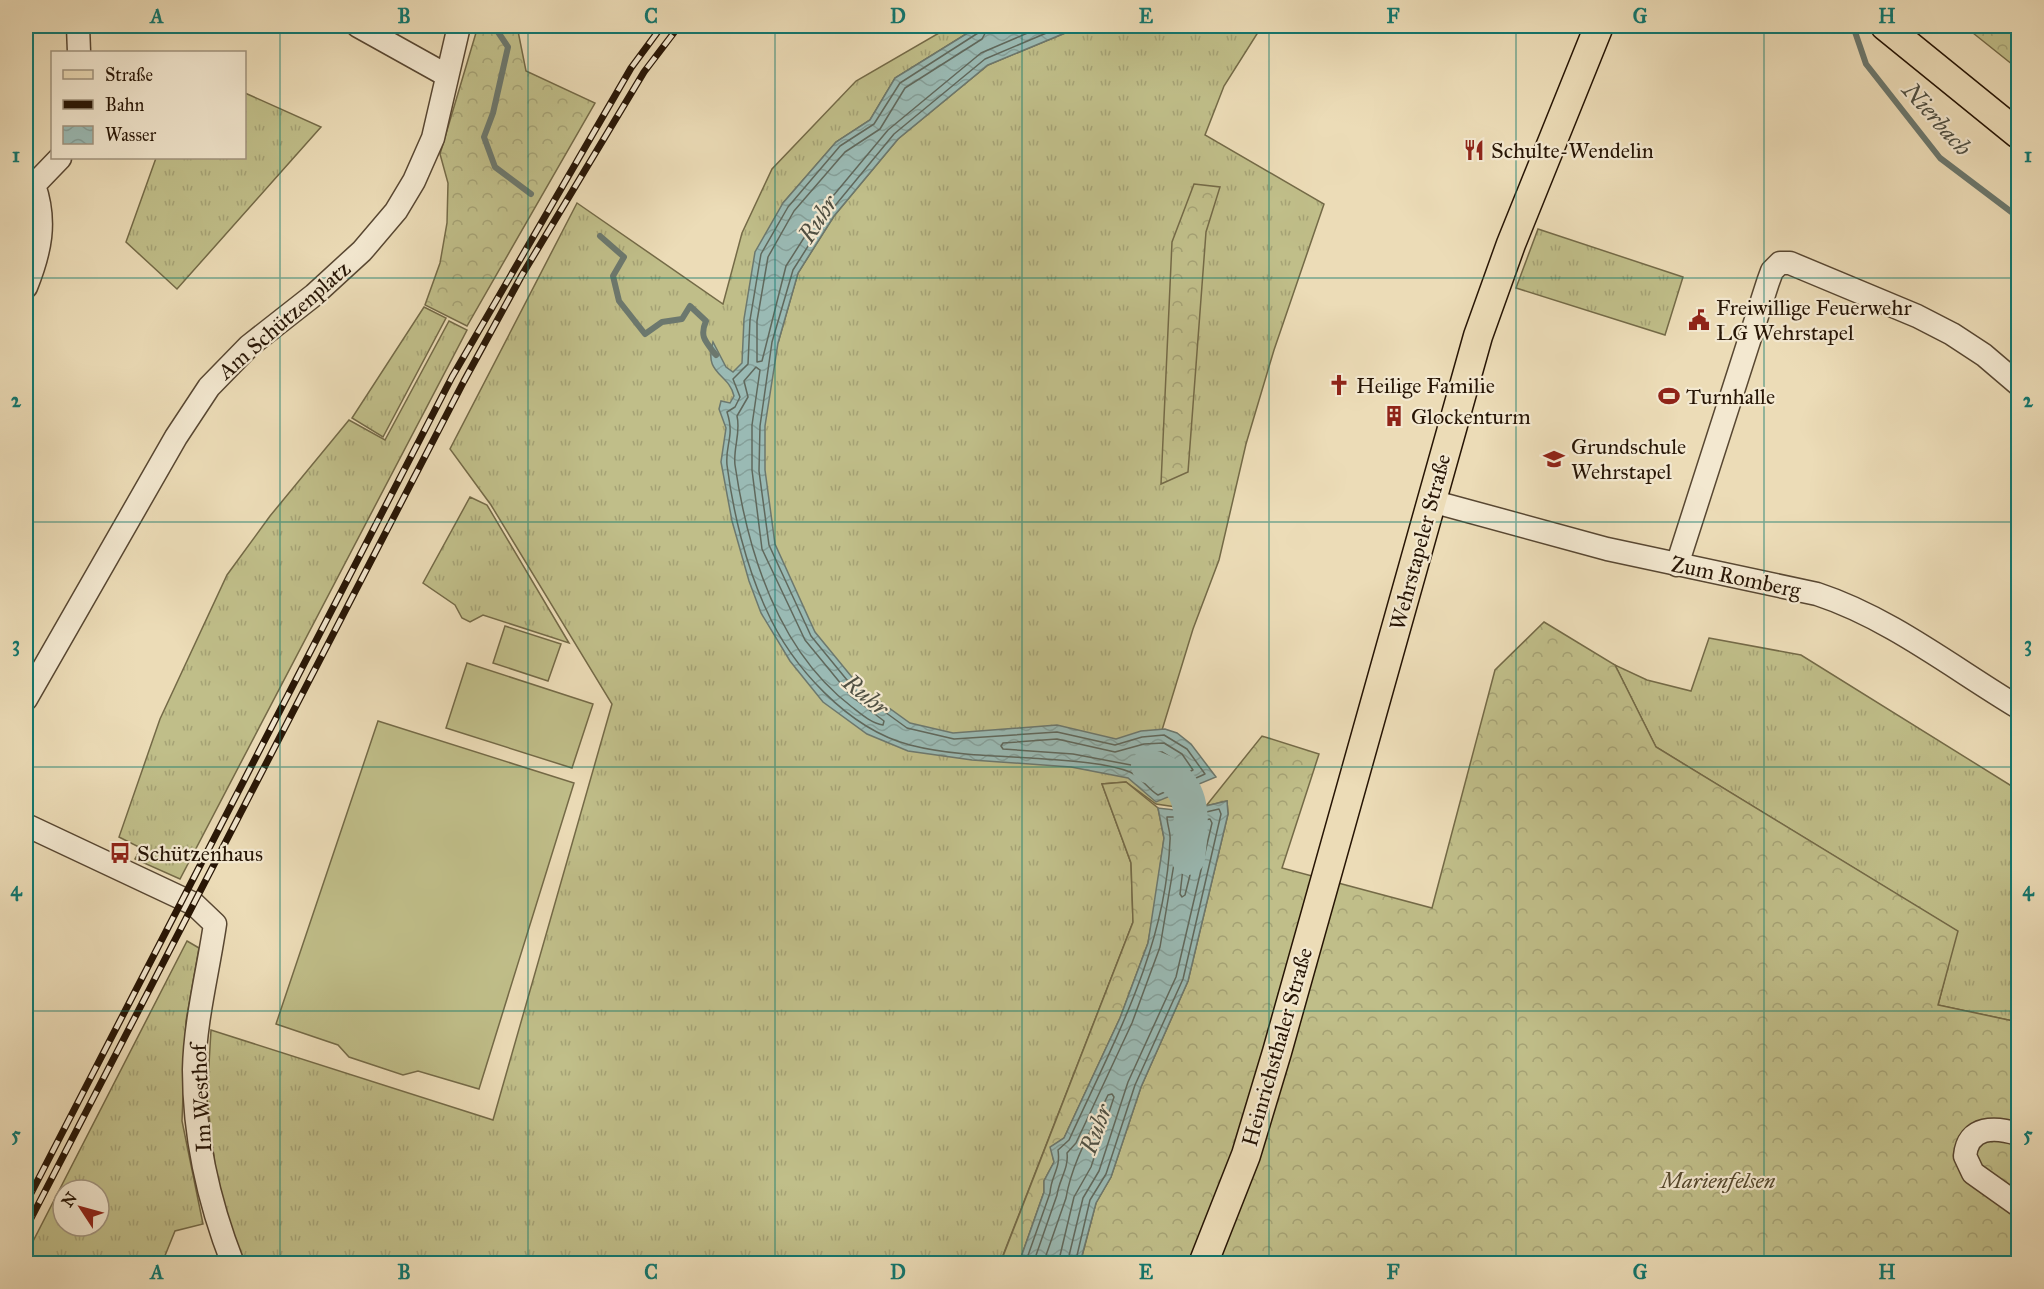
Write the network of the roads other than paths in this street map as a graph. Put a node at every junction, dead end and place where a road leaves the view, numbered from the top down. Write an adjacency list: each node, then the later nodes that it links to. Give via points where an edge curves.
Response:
1 (78, 26): 6 (street)
2 (358, 26): 7 (street)
3 (459, 26): 7 (street, Am Schützenplatz)
4 (1599, 26): 13 (main road, Wehrstapeler Straße, via 1527,200 1483,321)
5 (1885, 26): 8 (main road)
6 (79, 51)
7 (446, 75): 15 (street, Am Schützenplatz, via 433,138 396,211 362,251 249,346 209,387 176,437)
8 (2019, 134)
9 (59, 159): 10 (street)
10 (30, 180): 11 (street, via 43,222)
11 (26, 288)
12 (2019, 384): 14 (street, via 1968,344 1917,316 1790,263 1780,263 1768,282)
13 (1431, 501): 14 (street, Zum Romberg); 18 (main road, Wehrstapeler Straße)
14 (1677, 565): 16 (street, Zum Romberg, via 1843,603)
15 (26, 699)
16 (2019, 707)
17 (26, 825): 21 (street, Im Westhof, via 194,904 215,924 194,1070 204,1164)
18 (1340, 826): 22 (main road, Heinrichsthaler Straße, via 1246,1155)
19 (2019, 1134): 20 (street, via 1993,1128 1981,1130 1971,1138 1965,1156 1973,1173)
20 (2019, 1205)
21 (233, 1263)
22 (1203, 1263)

